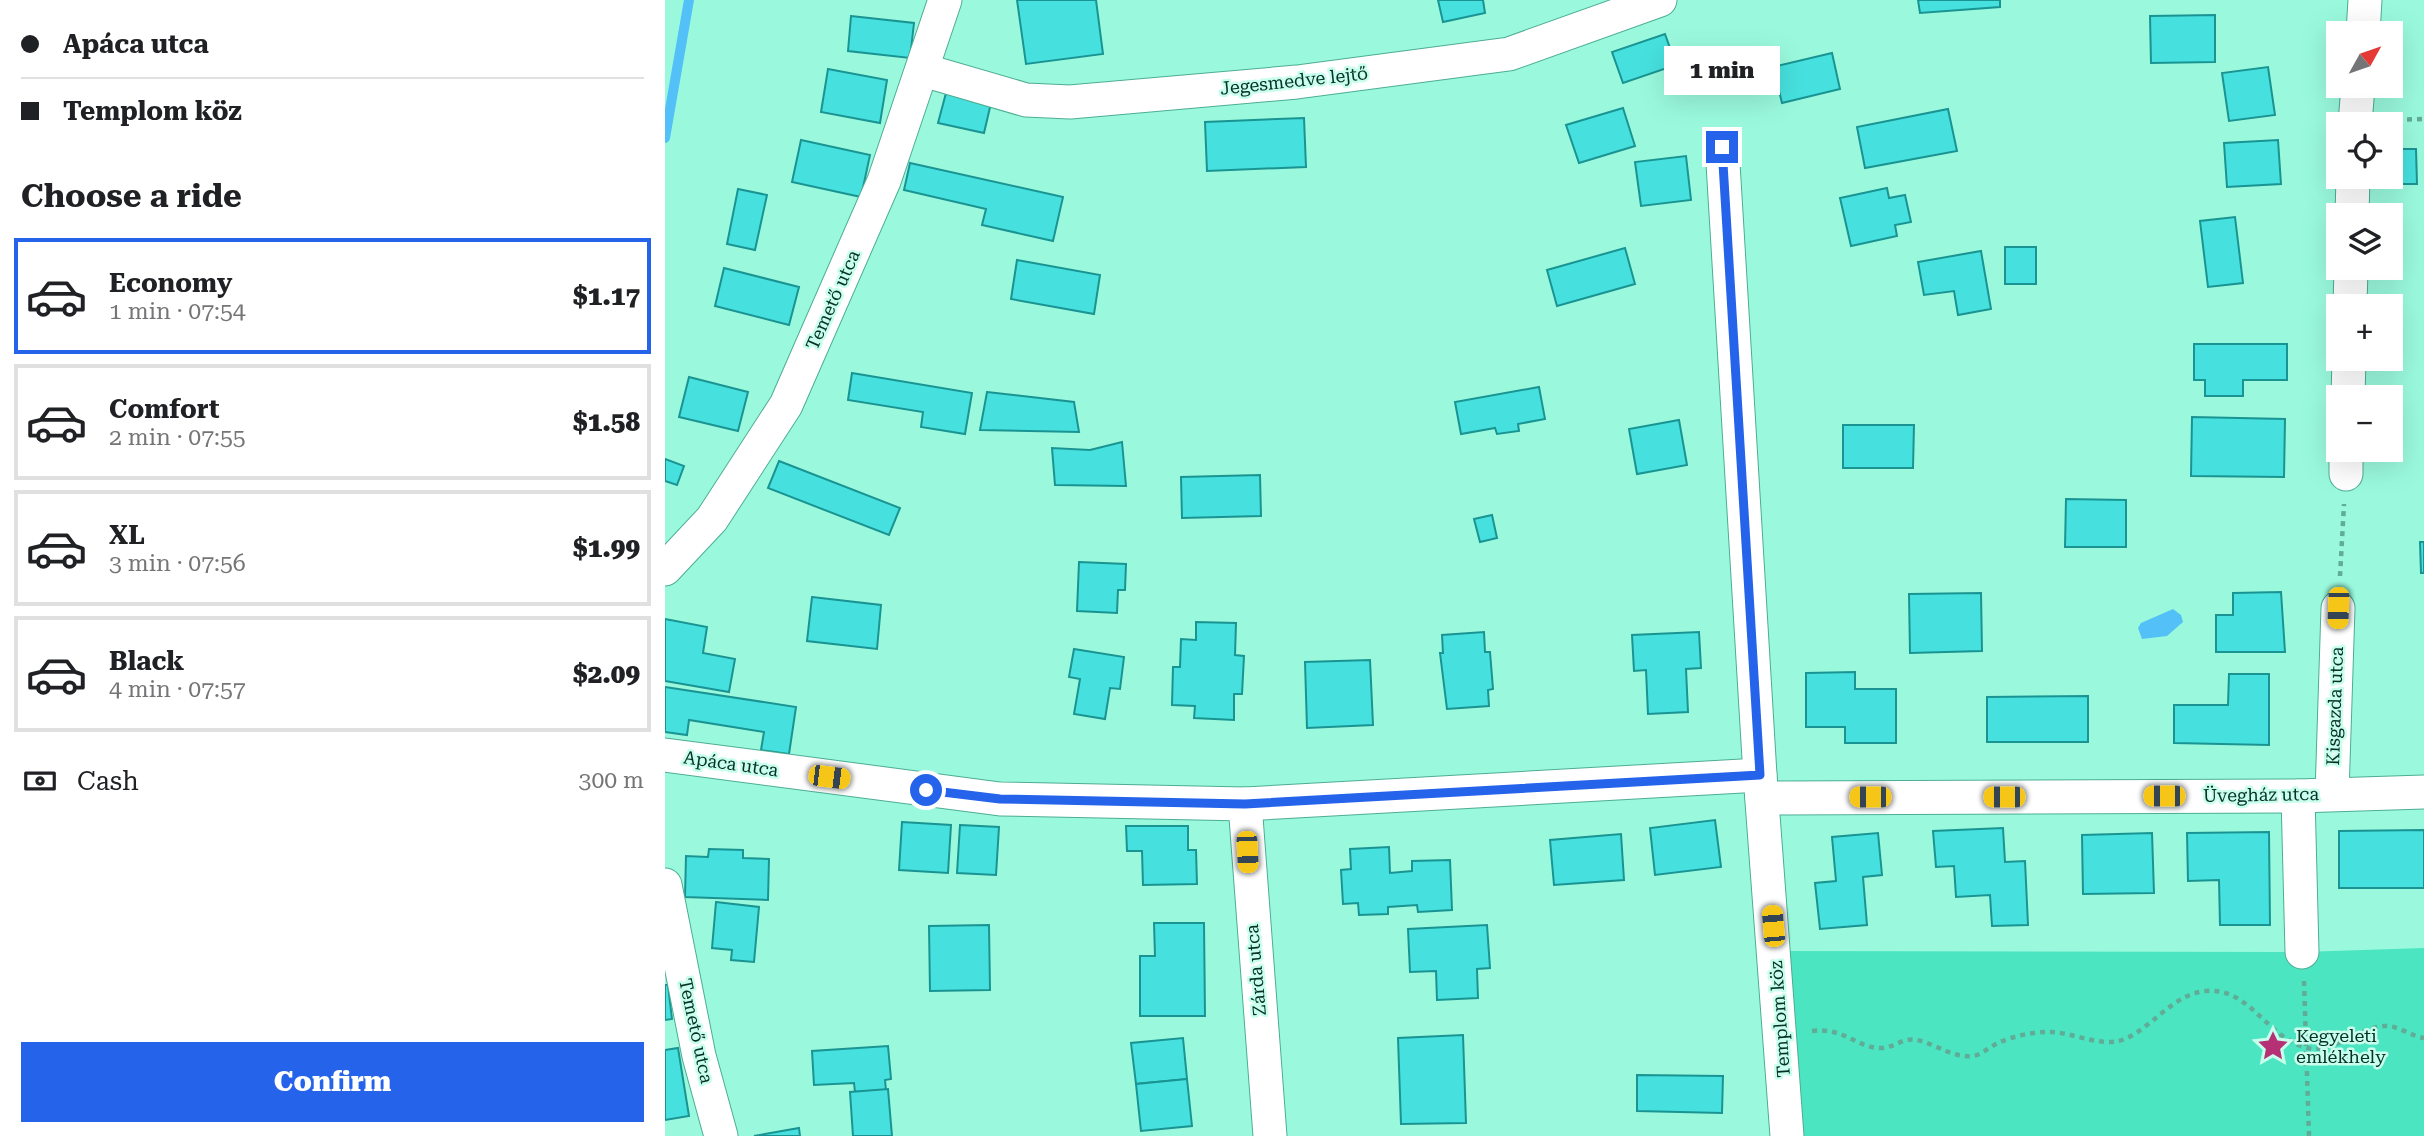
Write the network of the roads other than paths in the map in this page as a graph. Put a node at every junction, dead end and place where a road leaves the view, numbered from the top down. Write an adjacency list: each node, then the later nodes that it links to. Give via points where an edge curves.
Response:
1 (945, 0): 5 (street, Temető utca)
2 (1660, 0): 5 (street, Jegesmedve lejtő, via 1509,54 1297,82 1070,102 1026,100)
3 (2365, 0): 4 (street)
4 (2364, 21)
5 (923, 69): 7 (street, Temető utca, via 879,194 786,405 712,519)
6 (1722, 147): 10 (street, Templom köz)
7 (665, 569)
8 (2338, 608): 12 (street, Kisgazda utca)
9 (665, 755): 14 (street, Apáca utca, via 1000,799)
10 (1761, 786): 13 (street, Üvegház utca); 14 (street, Apáca utca); 19 (street, Templom köz)
11 (2424, 792): 12 (street, Üvegház utca)
12 (2332, 794): 13 (street, Üvegház utca)
13 (2298, 796): 16 (street)
14 (1245, 804): 18 (street, Zárda utca)
15 (665, 885): 17 (street, Temető utca, via 699,1056)
16 (2302, 952)
17 (721, 1136)
18 (1270, 1136)
19 (1787, 1136)

